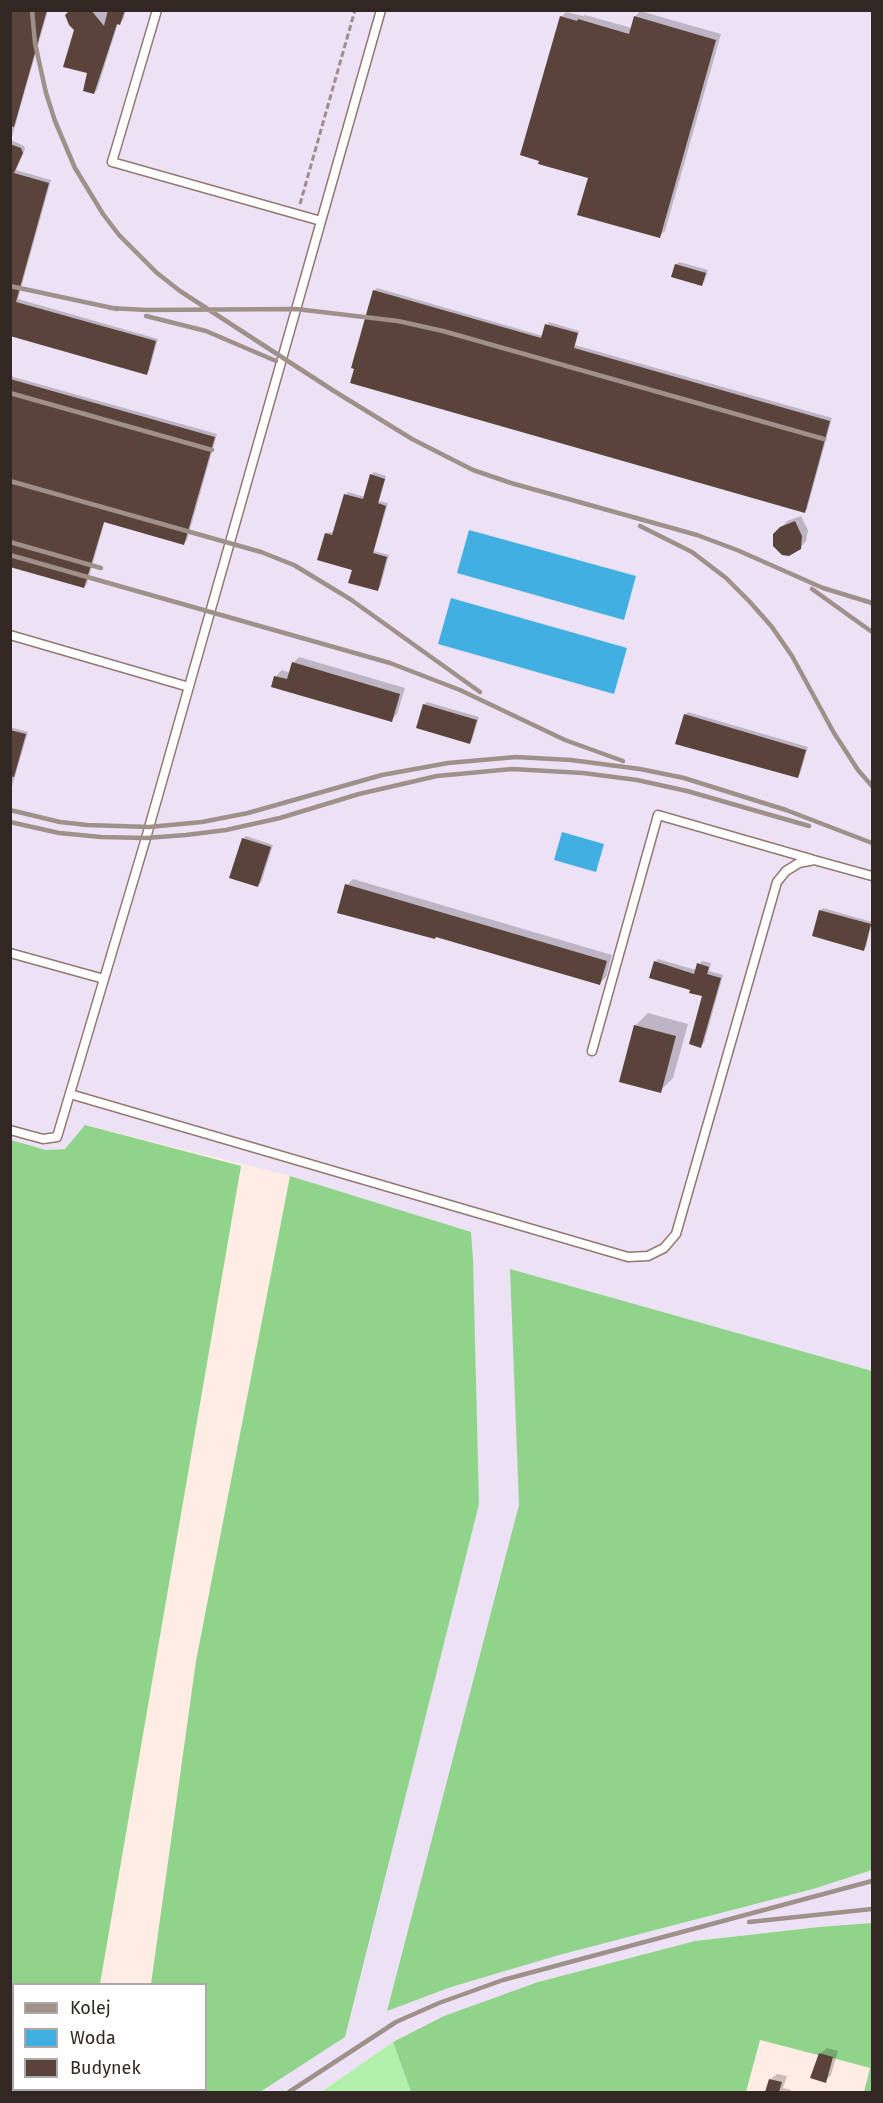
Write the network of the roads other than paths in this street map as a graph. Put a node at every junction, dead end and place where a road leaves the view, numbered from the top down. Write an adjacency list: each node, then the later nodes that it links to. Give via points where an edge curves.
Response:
1 (156, 10): 3 (lane, via 112,162)
2 (381, 10): 3 (lane)
3 (321, 221): 5 (lane)
4 (10, 635): 5 (lane)
5 (189, 687): 9 (lane)
6 (814, 860): 7 (lane); 10 (lane, via 658,815); 11 (lane, via 799,863 777,882 676,1234 664,1248 648,1256 628,1257)
7 (873, 876)
8 (10, 953): 9 (lane)
9 (104, 979): 11 (lane)
10 (592, 1051)
11 (70, 1094): 12 (lane, via 57,1137 42,1139)
12 (10, 1130)

